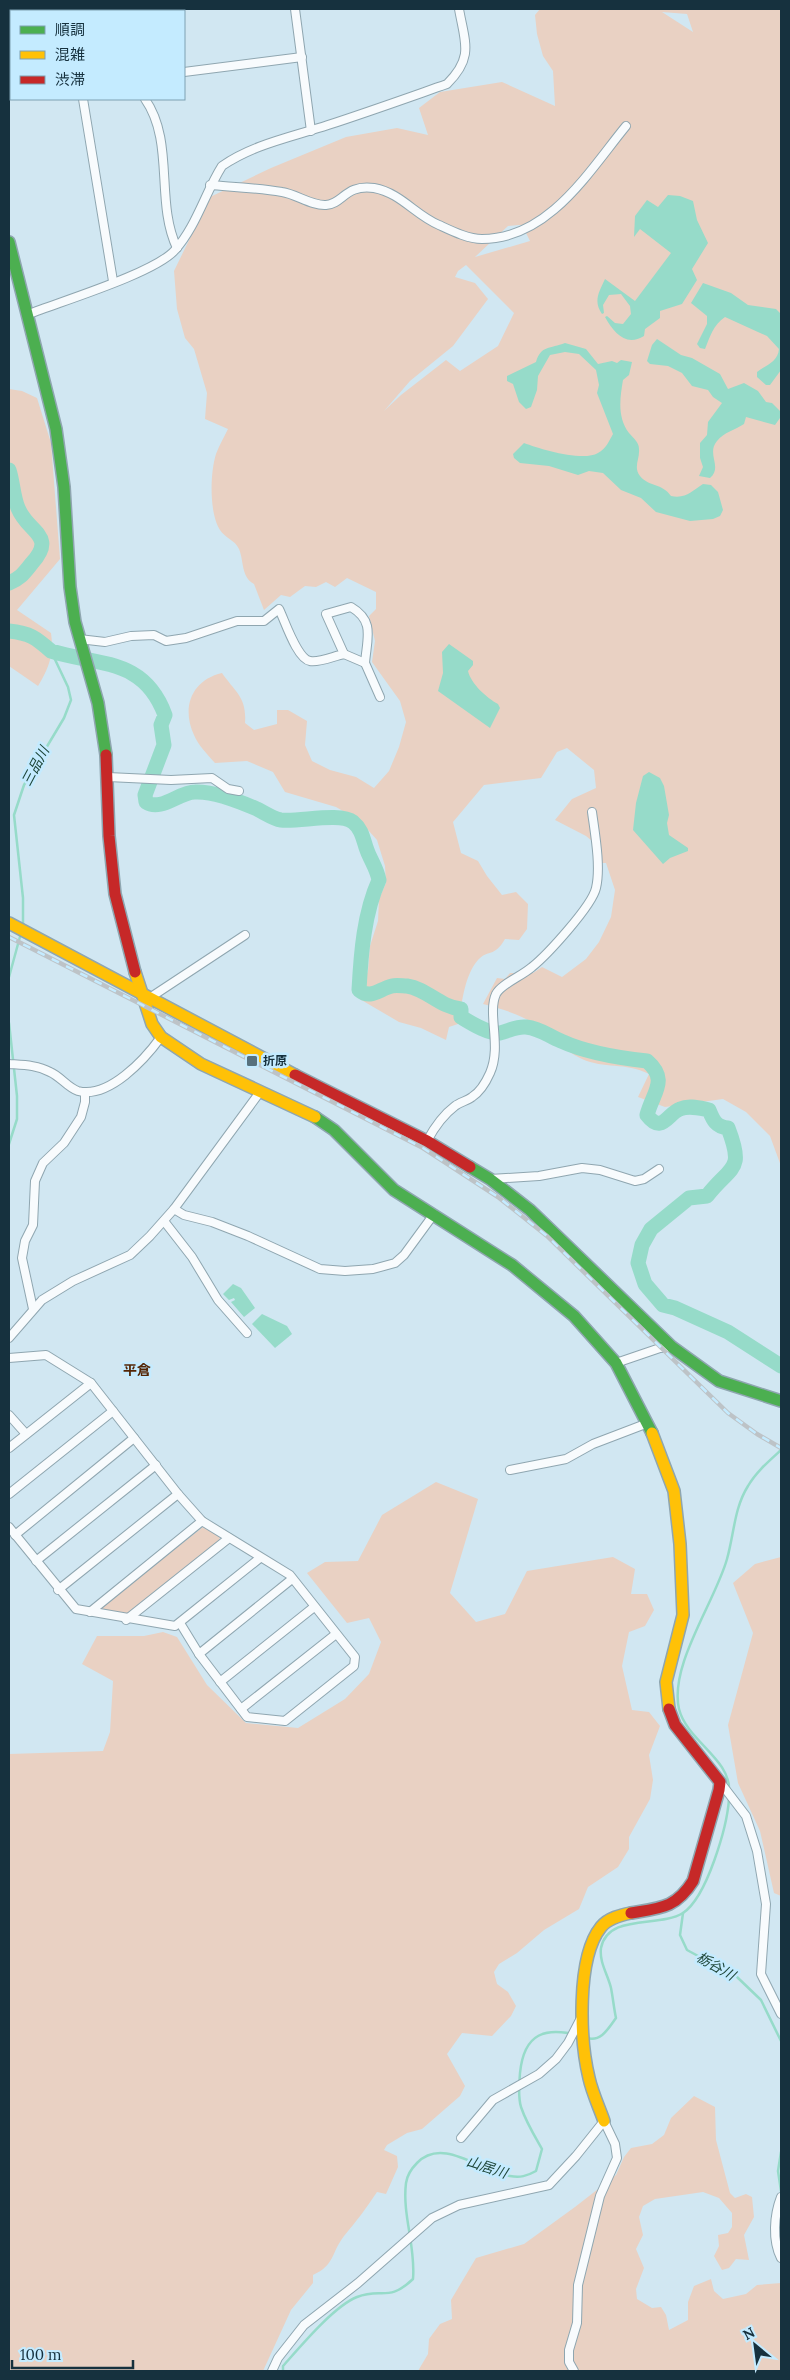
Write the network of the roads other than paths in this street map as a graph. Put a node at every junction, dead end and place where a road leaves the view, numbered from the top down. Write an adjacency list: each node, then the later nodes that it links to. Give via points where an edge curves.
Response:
1 (295, 9): 3 (street)
2 (459, 9): 8 (street, via 467,53 458,72 447,84)
3 (302, 57): 4 (street); 8 (street)
4 (185, 72)
5 (83, 100): 12 (street)
6 (145, 100): 11 (street, via 156,122 170,222)
7 (626, 126): 9 (street, via 546,218 522,230 496,237 481,239 450,230 429,221 400,197 374,188 355,188 325,206 284,192)
8 (312, 131): 9 (street, via 258,146 229,161)
9 (210, 185): 11 (street)
10 (9, 242): 13 (street)
11 (177, 248): 12 (street, via 160,262)
12 (114, 281): 13 (street)
13 (28, 314): 14 (street, via 61,456 70,586)
14 (79, 639): 15 (street, via 105,642 154,635 166,641 186,638 237,621 264,621 279,609 300,656 315,662); 18 (street, via 103,724)
15 (344, 654): 16 (street); 16 (street, via 326,614 351,607 364,614 368,624)
16 (365, 663): 17 (street)
17 (380, 697)
18 (108, 776): 19 (street, via 212,778); 23 (street, via 109,836 115,894 126,942)
19 (239, 792)
20 (592, 812): 28 (street, via 598,877 594,895 537,963 502,986 495,996 495,1059 482,1088 445,1115)
21 (12, 925): 23 (street)
22 (245, 935): 23 (street)
23 (147, 995): 24 (street, via 148,1016); 28 (street)
24 (161, 1037): 26 (street, via 136,1069); 27 (street, via 216,1072)
25 (9, 1064): 26 (street, via 38,1067 51,1072 76,1091)
26 (85, 1092): 34 (street, via 81,1117 64,1143 43,1163 35,1181 33,1225 25,1241 22,1258)
27 (260, 1092): 31 (street); 32 (street, via 320,1120 394,1190)
28 (427, 1141): 30 (street)
29 (659, 1169): 30 (street, via 635,1181 582,1168 539,1176)
30 (490, 1179): 37 (street, via 576,1252)
31 (174, 1210): 32 (street, via 248,1236 320,1269 345,1272 395,1263); 33 (street)
32 (434, 1214): 39 (street, via 529,1278 574,1316)
33 (164, 1221): 34 (street, via 130,1255 73,1281); 35 (street, via 192,1257 218,1300)
34 (33, 1309): 36 (street)
35 (247, 1333)
36 (9, 1338)
37 (672, 1347): 39 (street, via 660,1348); 41 (street, via 719,1381)
38 (9, 1358): 40 (street, via 46,1355)
39 (616, 1364): 44 (street)
40 (91, 1382): 42 (street); 45 (street)
41 (781, 1400)
42 (113, 1411): 46 (street); 50 (street)
43 (9, 1416): 45 (street)
44 (648, 1423): 49 (street, via 593,1444 566,1459); 68 (street, via 674,1491 680,1544 683,1615 666,1682 668,1706 675,1725)
45 (26, 1434): 47 (street)
46 (134, 1438): 48 (street); 54 (street)
47 (9, 1448)
48 (156, 1466): 51 (street); 57 (street)
49 (510, 1470)
50 (9, 1494)
51 (178, 1494): 52 (street); 59 (street)
52 (202, 1521): 55 (street); 61 (street)
53 (9, 1527): 54 (street)
54 (15, 1535): 57 (street)
55 (229, 1538): 56 (street); 62 (street)
56 (260, 1558): 58 (street); 63 (street)
57 (36, 1561): 59 (street)
58 (292, 1579): 60 (street); 65 (street)
59 (58, 1590): 61 (street, via 76,1609)
60 (314, 1607): 64 (street); 66 (street)
61 (90, 1612): 62 (street)
62 (126, 1620): 63 (street, via 175,1626)
63 (180, 1623): 65 (street)
64 (336, 1634): 67 (street); 67 (street, via 355,1657 354,1666 285,1721 247,1717)
65 (198, 1654): 66 (street)
66 (220, 1682): 67 (street)
67 (241, 1709)
68 (720, 1782): 69 (street, via 693,1881 686,1892 667,1906 613,1917 599,1928 592,1939); 70 (street, via 746,1816 756,1851 766,1904 761,1974)
69 (584, 2013): 71 (street, via 588,2076); 72 (street, via 556,2059 539,2074 493,2100)
70 (781, 2014)
71 (604, 2121): 75 (street, via 548,2185 459,2205 432,2218 304,2325); 76 (street, via 618,2158 600,2196 578,2285 577,2323 569,2362)
72 (461, 2138)
73 (781, 2197): 74 (street, via 776,2211 776,2242)
74 (781, 2258)
75 (272, 2371)
76 (574, 2371)

